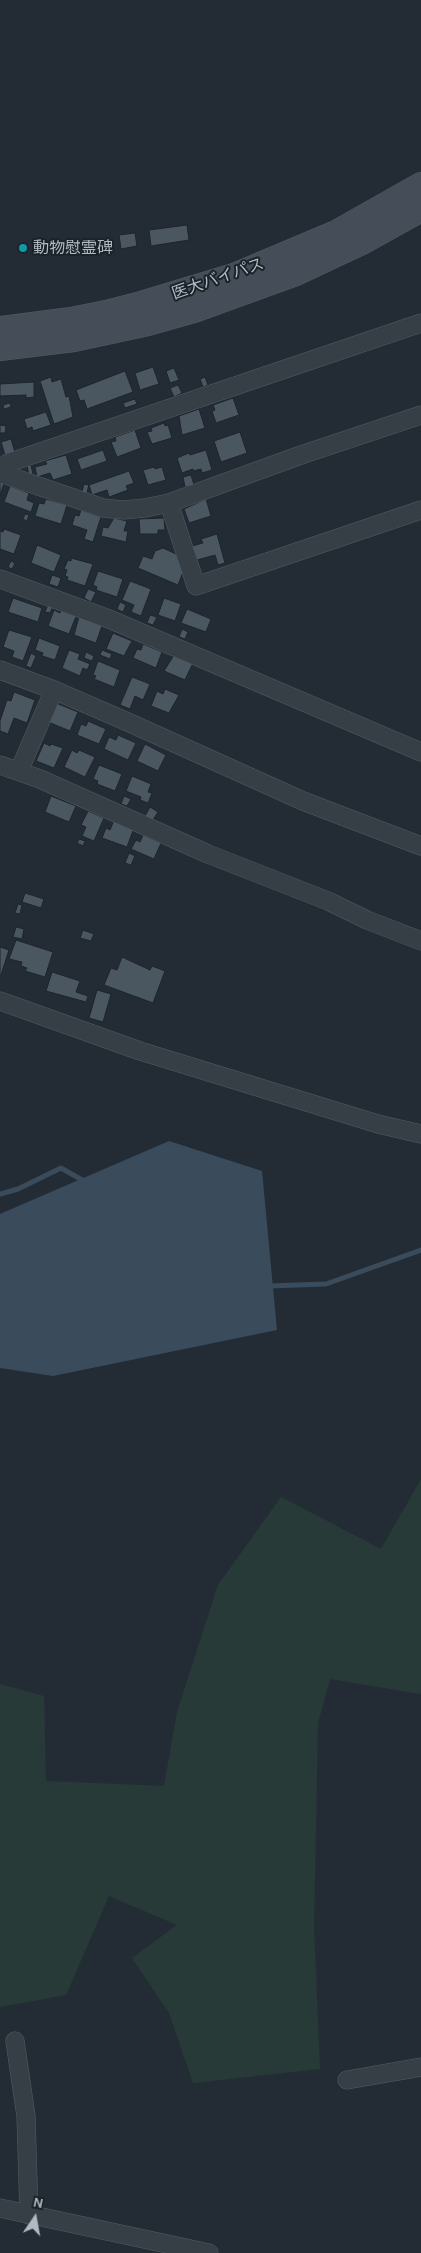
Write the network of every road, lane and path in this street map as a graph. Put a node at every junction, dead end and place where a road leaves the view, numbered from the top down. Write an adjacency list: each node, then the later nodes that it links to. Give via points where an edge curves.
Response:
1 (421, 185): 4 (main road, 医大バイパス, via 336,233 234,276 106,313)
2 (421, 209): 5 (main road, 医大バイパス, via 304,269 202,308 148,324 74,339)
3 (421, 323): 7 (street, via 8,463)
4 (0, 329)
5 (0, 348)
6 (421, 416): 8 (street)
7 (1, 473): 8 (street, via 103,508 123,510)
8 (169, 503): 9 (street, via 196,586)
9 (421, 510)
10 (0, 579): 13 (street, via 117,622)
11 (0, 670): 12 (street)
12 (54, 690): 15 (street); 16 (street, via 303,800)
13 (421, 752)
14 (0, 766): 15 (street)
15 (19, 771): 17 (street, via 208,854)
16 (421, 846)
17 (421, 941)
18 (0, 1001): 19 (street, via 176,1062 378,1124)
19 (421, 1134)
20 (15, 2041): 24 (street, via 26,2116)
21 (421, 2067): 22 (street)
22 (347, 2080)
23 (0, 2208): 24 (street)
24 (29, 2215): 25 (street)
25 (208, 2253)

